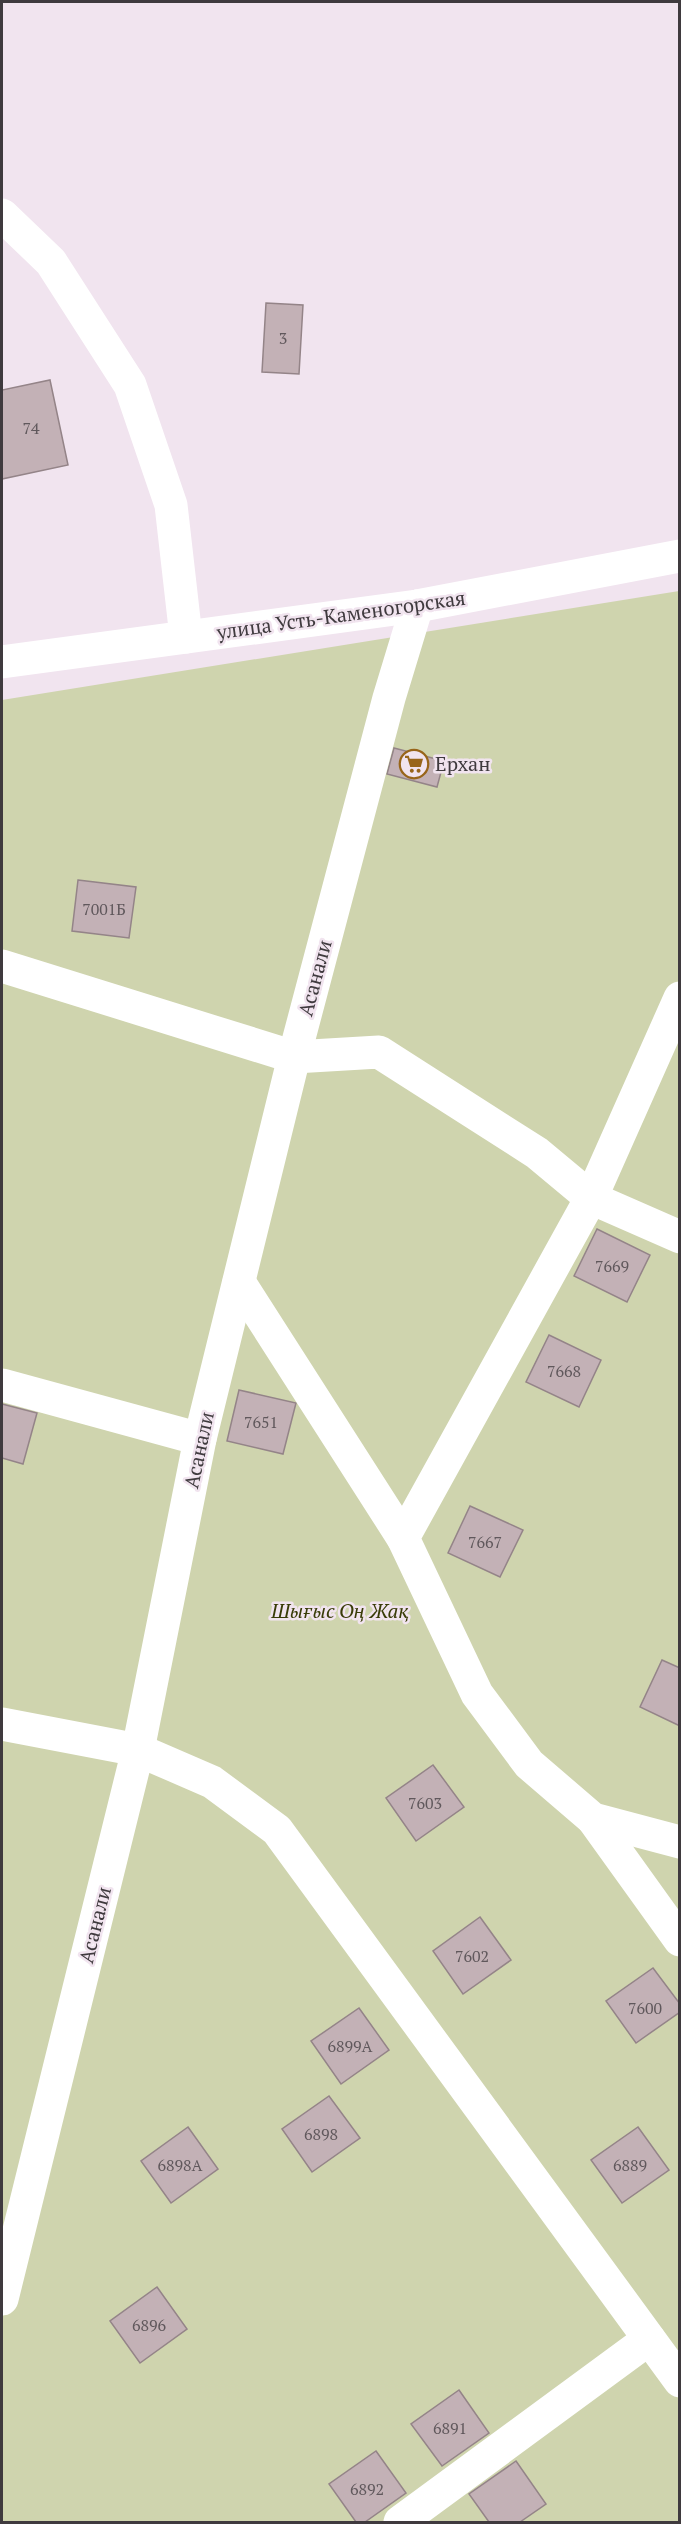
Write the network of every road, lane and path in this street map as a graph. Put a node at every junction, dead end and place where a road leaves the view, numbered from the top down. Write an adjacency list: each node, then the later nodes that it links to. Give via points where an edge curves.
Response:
1 (2, 215): 4 (street, via 51,262 130,386 171,505)
2 (680, 556): 3 (street, улица Усть-Каменогорская)
3 (417, 606): 4 (street, улица Усть-Каменогорская); 8 (street, Асанали)
4 (186, 637): 5 (street, улица Усть-Каменогорская)
5 (2, 662)
6 (2, 966): 8 (street)
7 (680, 998): 9 (street)
8 (294, 1057): 9 (street, via 379,1052 537,1153); 11 (street, Асанали)
9 (591, 1198): 10 (street); 14 (street)
10 (680, 1237)
11 (238, 1282): 13 (street, Асанали); 14 (street)
12 (2, 1385): 13 (street)
13 (200, 1439): 16 (street, Асанали)
14 (403, 1538): 17 (street, via 477,1694 529,1764)
15 (2, 1724): 16 (street)
16 (138, 1750): 20 (street, Асанали); 21 (street, via 212,1782 278,1830)
17 (593, 1819): 18 (street); 19 (street)
18 (676, 1832)
19 (680, 1941)
20 (2, 2299)
21 (649, 2339): 22 (street); 23 (street)
22 (680, 2381)
23 (400, 2523)

